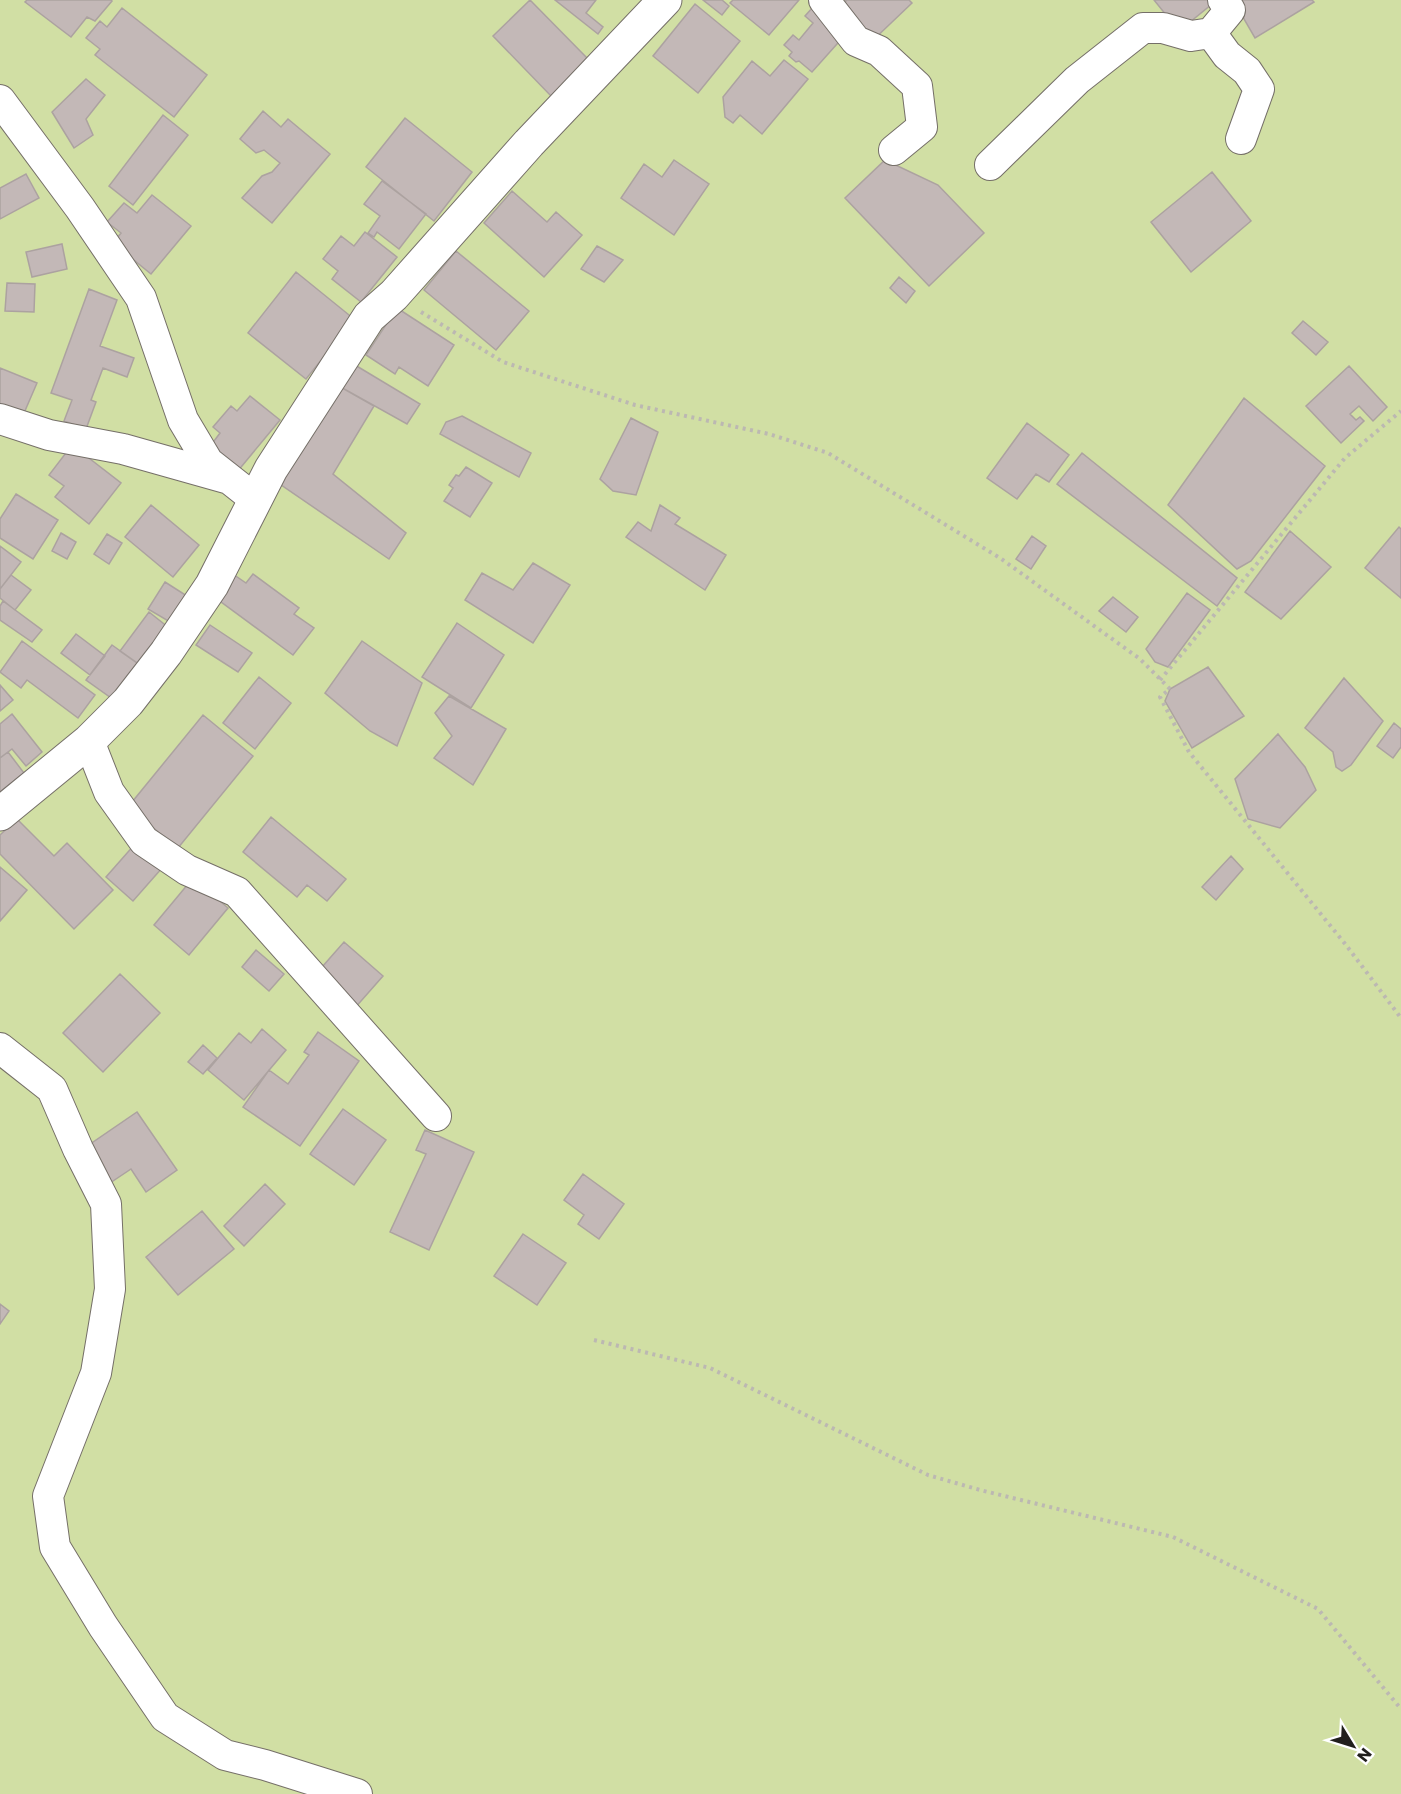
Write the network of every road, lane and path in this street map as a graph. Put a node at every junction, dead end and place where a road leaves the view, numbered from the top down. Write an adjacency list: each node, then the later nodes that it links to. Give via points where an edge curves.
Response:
1 (665, 0): 9 (street, via 529,142)
2 (824, 0): 7 (street, via 856,41 879,51 917,86 922,127)
3 (1223, 0): 4 (street, via 1230,10)
4 (1211, 33): 6 (street, via 1259,89); 8 (street, via 1191,36 1163,28 1143,28 1077,80)
5 (0, 100): 12 (street, via 141,298 183,420 208,462)
6 (1241, 140)
7 (894, 150)
8 (990, 165)
9 (394, 295): 13 (street, via 369,317 271,469); 14 (path, via 503,362 635,405 769,434 828,453 1000,558 1140,659)
10 (1401, 411): 14 (path, via 1345,458)
11 (0, 419): 12 (street, via 49,435 123,449)
12 (229, 478): 13 (street)
13 (256, 500): 15 (street, via 212,585 166,653 128,702)
14 (1160, 680): 17 (path, via 1170,689 1160,697 1188,752)
15 (88, 741): 16 (street); 19 (street, via 109,792 144,841 187,870 237,892)
16 (0, 814)
17 (1401, 1018)
18 (0, 1048): 22 (street, via 52,1089 106,1204 110,1289 96,1372 48,1496 55,1547 165,1717 225,1755)
19 (436, 1116)
20 (594, 1340): 21 (path, via 710,1368 928,1475 1173,1538 1318,1609)
21 (1401, 1709)
22 (357, 1794)

